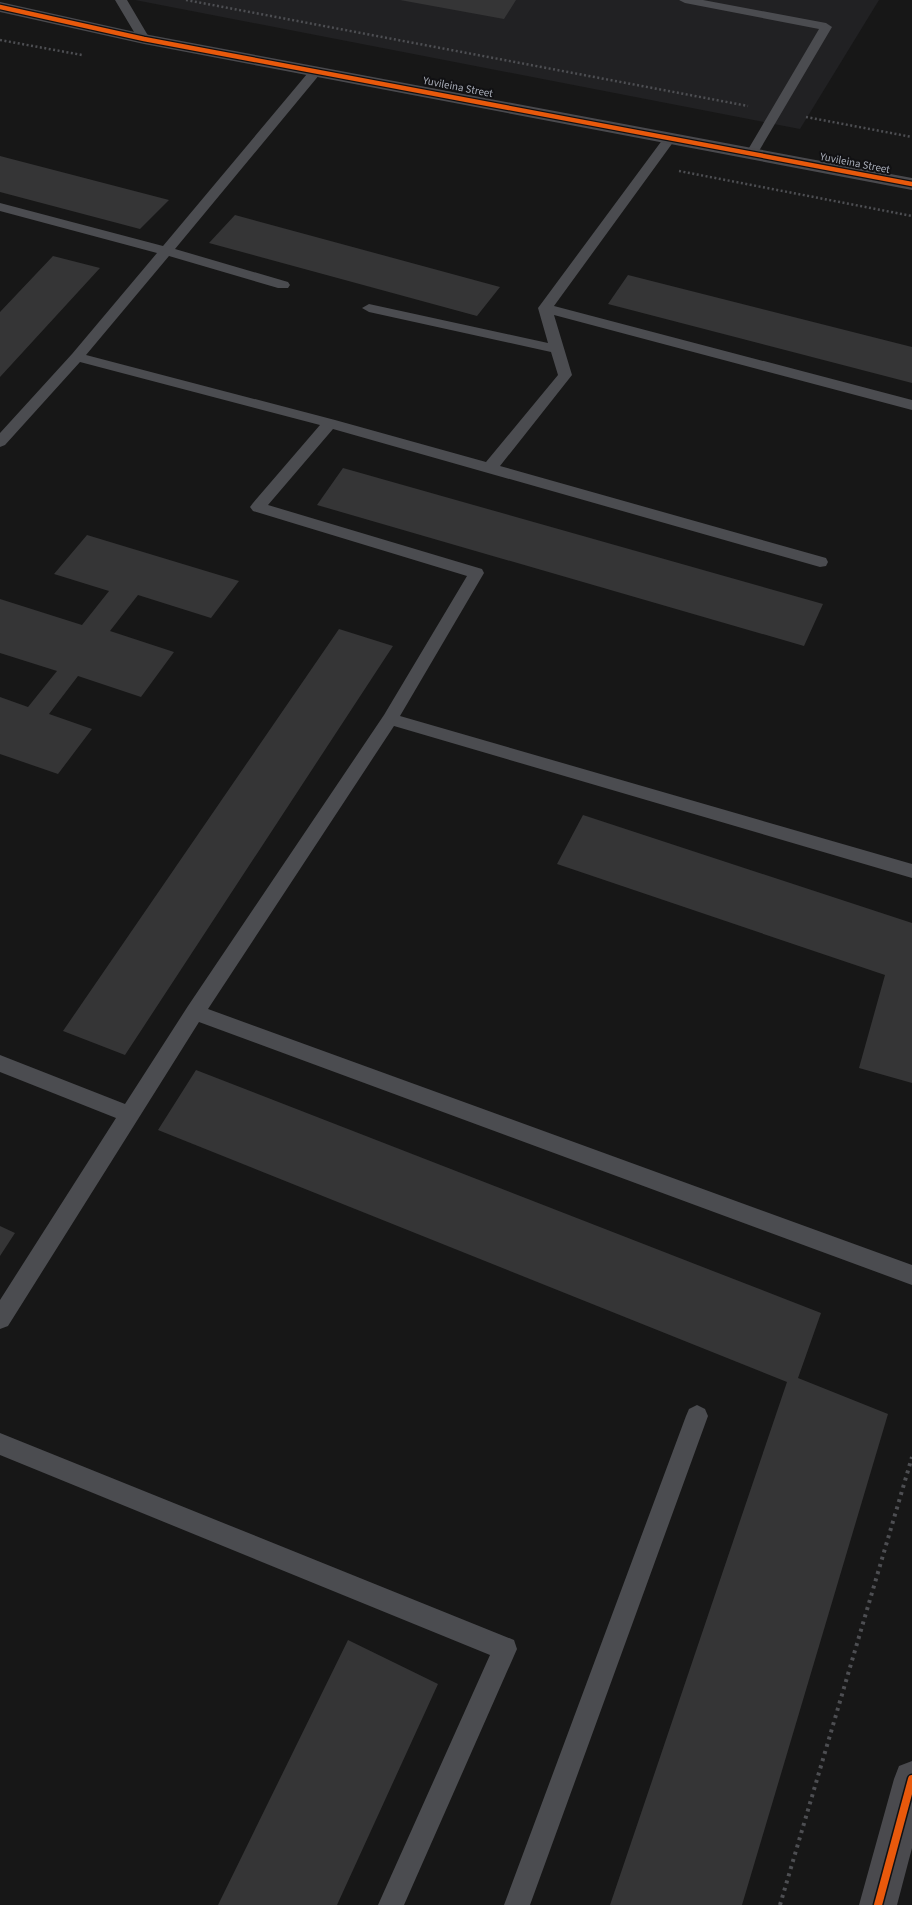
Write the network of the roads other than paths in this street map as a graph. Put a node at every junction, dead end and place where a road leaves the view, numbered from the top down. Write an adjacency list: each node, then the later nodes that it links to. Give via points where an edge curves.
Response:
1 (121, 0): 4 (lane)
2 (685, 0): 7 (lane, via 826,27)
3 (0, 7): 4 (street, Yuvileina Street)
4 (144, 39): 5 (street, Yuvileina Street)
5 (316, 71): 6 (street, Yuvileina Street); 10 (lane)
6 (670, 138): 7 (street, Yuvileina Street); 13 (lane)
7 (752, 153): 8 (street, Yuvileina Street)
8 (912, 184)
9 (0, 207): 10 (lane)
10 (166, 251): 11 (lane); 15 (lane)
11 (283, 285)
12 (369, 308): 14 (lane)
13 (545, 308): 14 (lane); 16 (lane)
14 (557, 349): 19 (lane, via 565,375)
15 (77, 356): 17 (lane); 18 (lane)
16 (912, 405)
17 (330, 423): 19 (lane); 21 (lane, via 258,508 476,573)
18 (0, 442)
19 (490, 468): 20 (lane)
20 (820, 562)
21 (390, 719): 22 (lane); 23 (lane)
22 (912, 871)
23 (195, 1012): 25 (lane); 26 (lane)
24 (0, 1063): 25 (lane)
25 (130, 1115): 27 (lane)
26 (912, 1275)
27 (0, 1320)
28 (697, 1416): 32 (lane)
29 (0, 1444): 31 (lane, via 505,1648)
30 (912, 1779): 33 (street)
31 (391, 1905)
32 (517, 1905)
33 (878, 1905)

